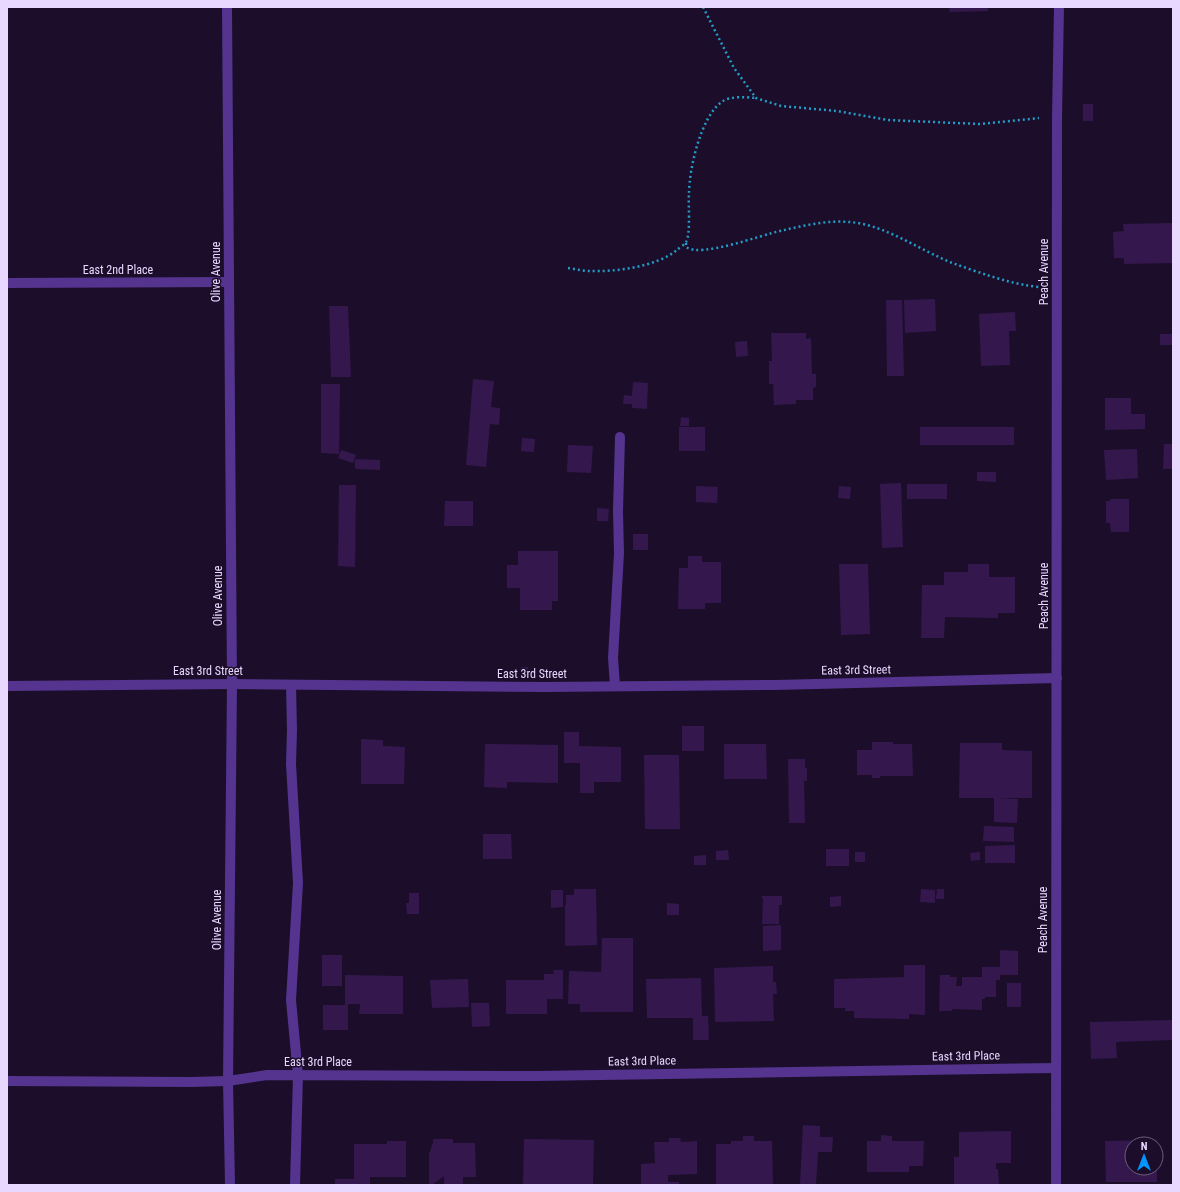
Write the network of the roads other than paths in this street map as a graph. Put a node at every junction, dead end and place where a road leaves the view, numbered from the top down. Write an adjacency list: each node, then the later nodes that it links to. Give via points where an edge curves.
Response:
1 (227, 7): 3 (street, Olive Avenue)
2 (1060, 7): 6 (street, Peach Avenue, via 1057,117)
3 (229, 282): 4 (street, East 2nd Place); 7 (street, Olive Avenue)
4 (7, 283)
5 (620, 437): 10 (street, via 619,553 613,658)
6 (1057, 678): 10 (street, East 3rd Street); 11 (street, Peach Avenue)
7 (232, 684): 8 (street, East 3rd Street); 9 (street, East 3rd Street); 14 (street, Olive Avenue)
8 (290, 685): 10 (street, East 3rd Street); 12 (street, via 290,764 298,883 290,1000)
9 (7, 686)
10 (615, 686)
11 (1056, 1068): 12 (street, East 3rd Place, via 536,1076); 17 (street, Peach Avenue)
12 (298, 1075): 14 (street, East 3rd Place, via 267,1075); 16 (street)
13 (7, 1081): 14 (street, East 3rd Place)
14 (228, 1081): 15 (street, Olive Avenue)
15 (230, 1185)
16 (295, 1185)
17 (1056, 1185)

